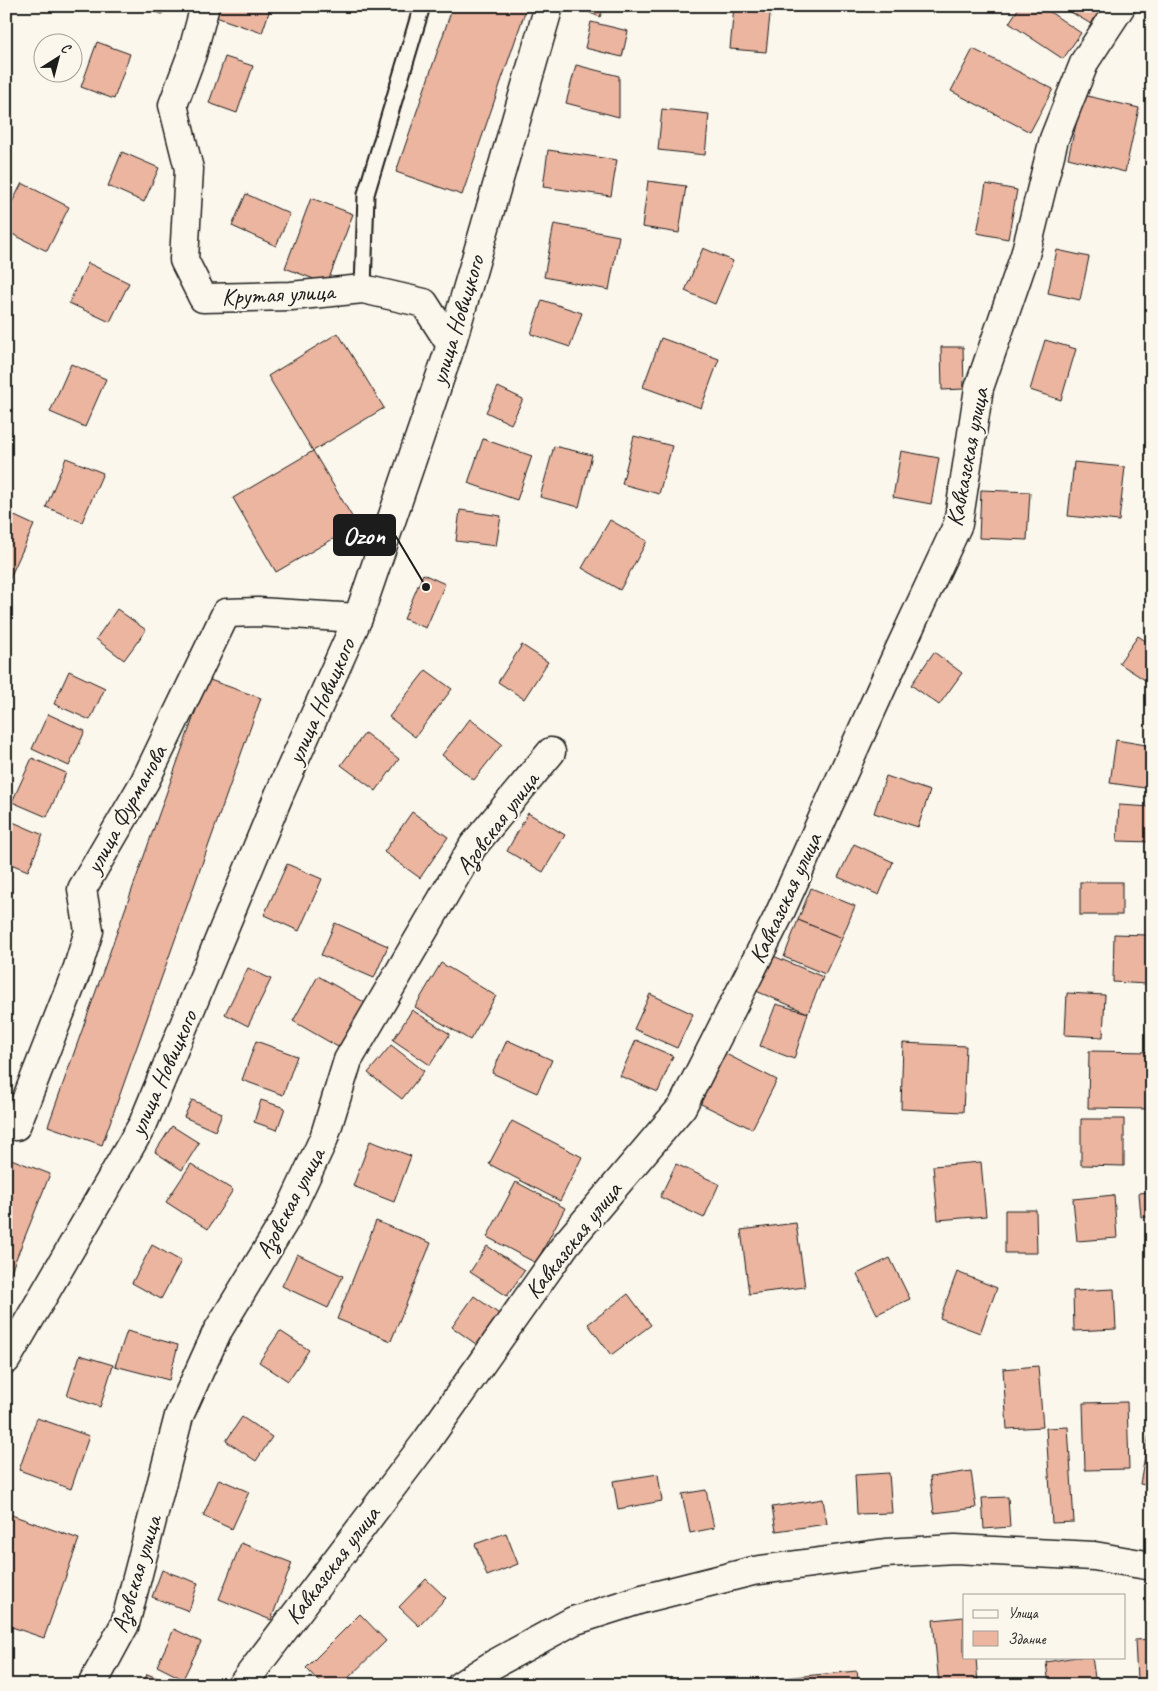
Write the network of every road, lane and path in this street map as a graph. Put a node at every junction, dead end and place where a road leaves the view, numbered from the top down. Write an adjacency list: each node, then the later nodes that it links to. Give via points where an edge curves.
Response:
1 (205, 6): 5 (street, Крутая улица, via 173,105 189,169 184,260 203,298 291,296)
2 (422, 6): 5 (lane, via 366,194)
3 (550, 6): 6 (street, улица Новицкого)
4 (1121, 6): 13 (street, Кавказская улица, via 1085,61 1054,139 1025,255 979,388 958,524 778,917 682,1107 566,1244 426,1442)
5 (363, 289): 6 (street, Крутая улица, via 424,303)
6 (451, 345): 7 (street, улица Новицкого)
7 (358, 618): 9 (street, улица Фурманова, via 226,613 145,782 82,889 90,931 16,1126); 10 (street, улица Новицкого, via 279,795 143,1124)
8 (552, 752): 12 (street, Азовская улица, via 473,846 348,1060 324,1138 287,1217 217,1332 179,1416 125,1624)
9 (6, 1123)
10 (6, 1360)
11 (1152, 1566): 14 (street, via 1094,1556 955,1549 885,1553 753,1571 642,1599 572,1622)
12 (92, 1685)
13 (242, 1685)
14 (461, 1685)

